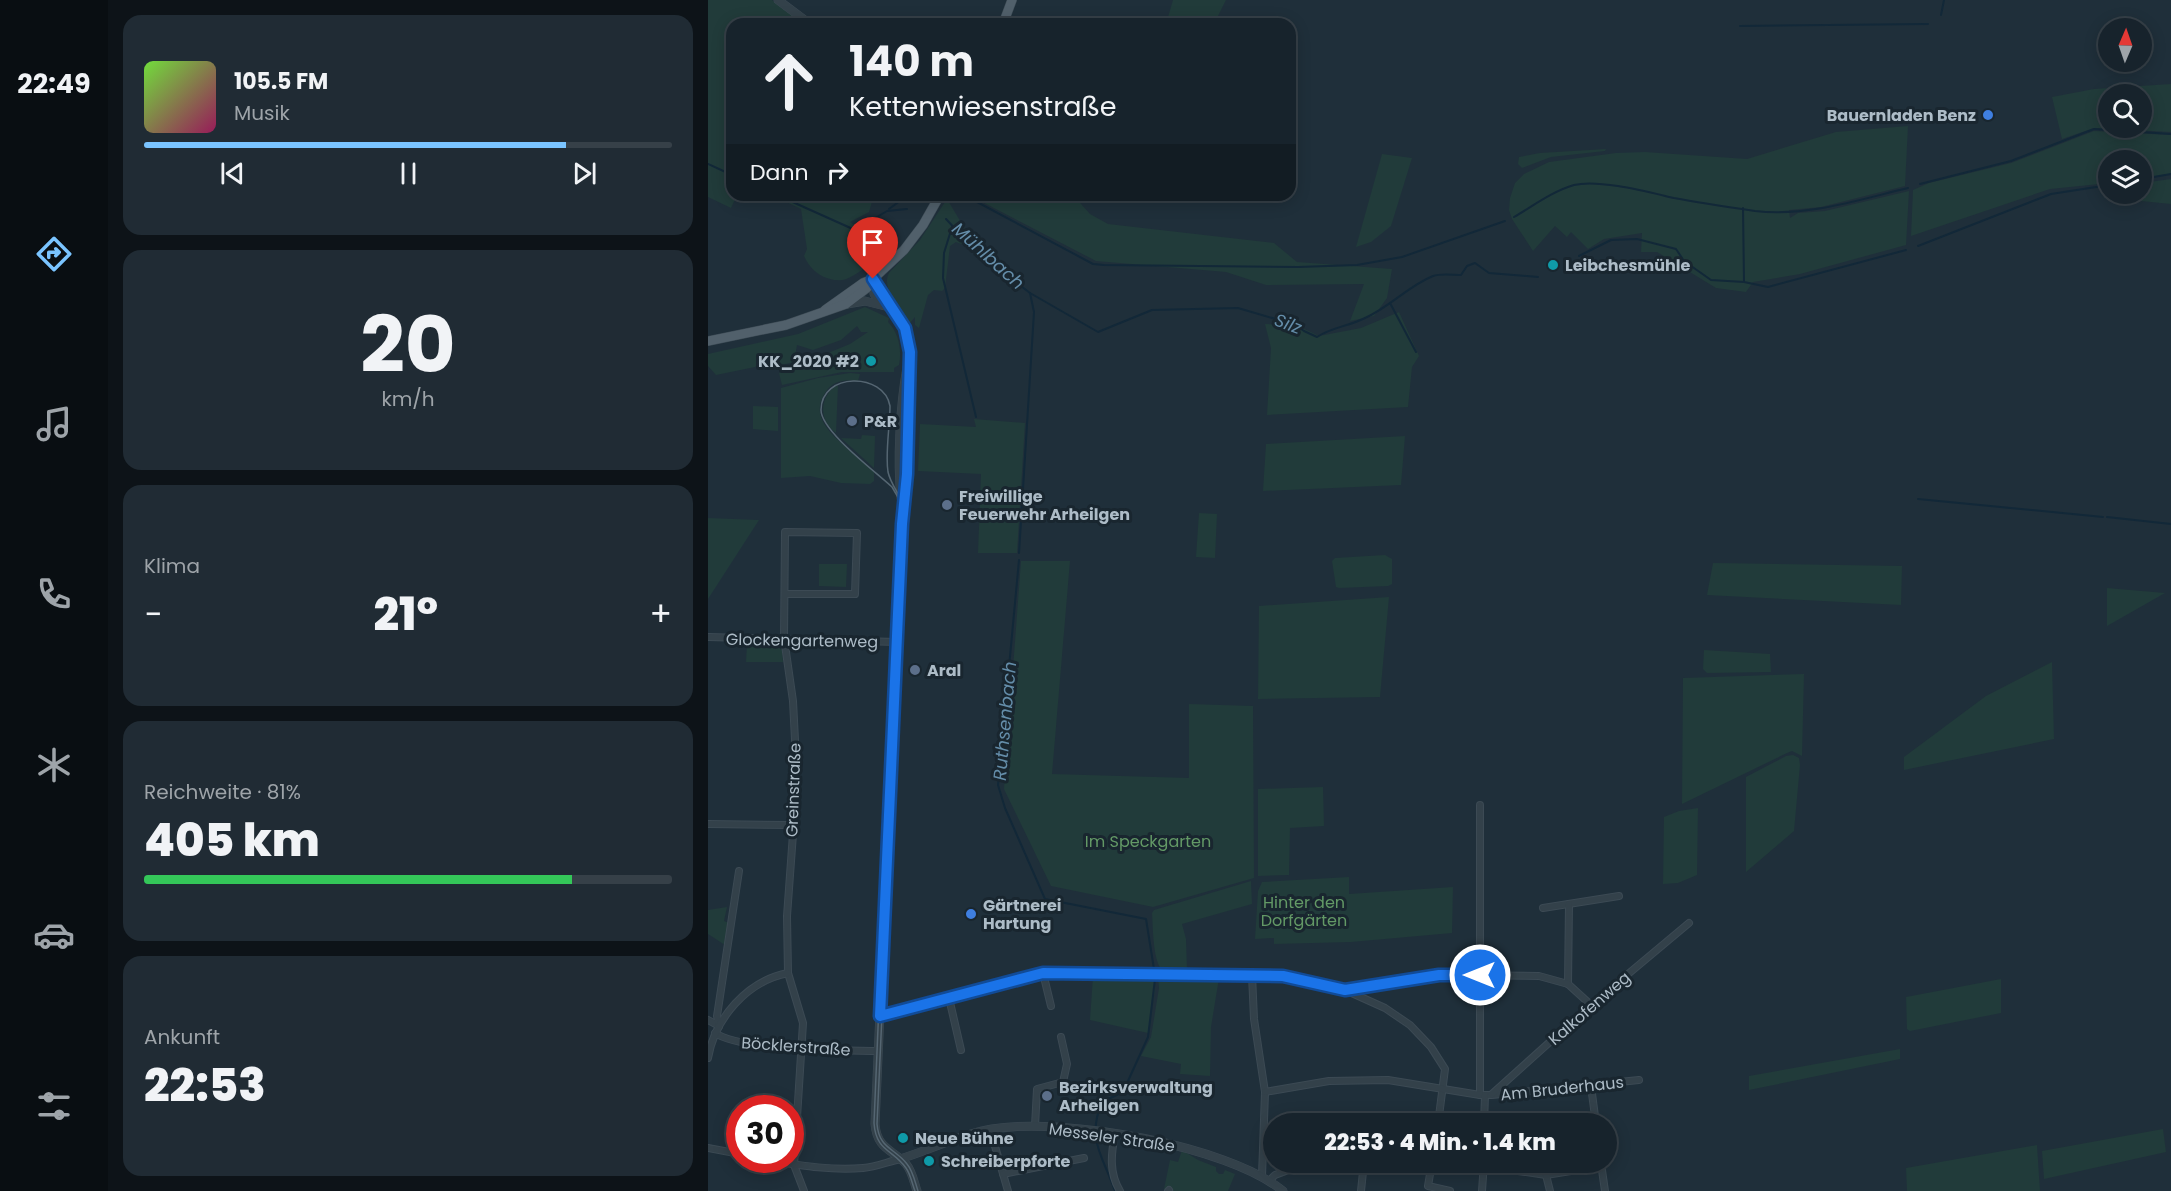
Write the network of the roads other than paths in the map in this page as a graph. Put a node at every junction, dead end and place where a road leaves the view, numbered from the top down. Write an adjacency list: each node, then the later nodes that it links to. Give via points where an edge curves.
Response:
1 (778, 0): 3 (street)
2 (1012, 0): 4 (main road)
3 (802, 18)
4 (1005, 18)
5 (937, 201): 6 (main road, via 910,242)
6 (873, 279): 7 (main road); 8 (street, via 872,290); 9 (main road); 10 (street)
7 (846, 304): 8 (street, via 865,301); 9 (main road)
8 (886, 307): 10 (street)
9 (824, 310): 11 (main road, via 779,327)
10 (898, 316): 15 (street, via 905,328 908,359 899,473 903,511)
11 (708, 341)
12 (785, 594): 12 (street, Greinstraße, via 785,532 857,533 855,594); 14 (street, Greinstraße)
13 (708, 638): 14 (street, Glockengartenweg)
14 (784, 638): 15 (street, Glockengartenweg); 18 (street, Greinstraße, via 796,739)
15 (897, 642): 33 (street)
16 (1480, 805): 27 (street)
17 (708, 824): 18 (street)
18 (793, 825): 24 (street, Greinstraße)
19 (739, 871): 35 (street)
20 (1619, 896): 21 (street)
21 (1569, 904): 22 (street); 28 (street)
22 (1543, 908)
23 (1689, 923): 31 (street, Kalkofenweg)
24 (788, 973): 35 (street, via 750,988); 37 (street, Greinstraße, via 802,1023)
25 (1043, 973): 26 (street); 30 (street); 32 (street)
26 (1252, 975): 29 (street, via 1283,976); 44 (street)
27 (1480, 975): 28 (street, via 1539,976); 29 (street, via 1439,975); 46 (street)
28 (1568, 984): 31 (street)
29 (1345, 990): 43 (street, via 1385,1008 1410,1025 1445,1069)
30 (949, 998): 33 (street); 38 (street)
31 (1591, 1005): 46 (street, Kalkofenweg)
32 (1052, 1006)
33 (880, 1016): 39 (street)
34 (708, 1020): 35 (street, Böcklerstraße)
35 (717, 1030): 37 (street, Böcklerstraße, via 724,1039 732,1041); 40 (street)
36 (1061, 1037): 50 (street, via 1067,1064 1063,1082 1037,1089)
37 (801, 1047): 39 (street, Böcklerstraße); 45 (street, Greinstraße)
38 (961, 1050)
39 (878, 1051): 56 (street, via 876,1132 887,1150)
40 (708, 1058)
41 (1639, 1080): 42 (street, Am Bruderhaus)
42 (1591, 1086): 46 (street, Am Bruderhaus); 49 (street)
43 (1442, 1088): 44 (street, Am Bruderhaus, via 1396,1080 1350,1080); 46 (street, Am Bruderhaus); 47 (street)
44 (1264, 1092): 68 (street)
45 (798, 1095)
46 (1486, 1095): 48 (street)
47 (1439, 1113)
48 (1485, 1113)
49 (1595, 1113)
50 (1035, 1126): 51 (street, Messeler Straße); 52 (street, Messeler Straße)
51 (990, 1129): 56 (street, Messeler Straße); 66 (street)
52 (1115, 1134): 68 (street, Messeler Straße, via 1184,1148); 72 (street, via 1112,1173)
53 (708, 1148): 54 (street)
54 (726, 1151)
55 (1084, 1158): 66 (street)
56 (900, 1159): 57 (street, via 851,1169); 70 (street, via 908,1168)
57 (804, 1166)
58 (797, 1173): 69 (street)
59 (1280, 1173): 68 (street)
60 (1363, 1173): 74 (street)
61 (1430, 1173): 75 (street, via 1428,1186)
62 (1483, 1173): 76 (street)
63 (1535, 1173): 67 (street)
64 (1556, 1173): 67 (street)
65 (1603, 1173): 78 (street)
66 (1003, 1174): 71 (street)
67 (1546, 1175): 77 (street)
68 (1266, 1178): 73 (street, Messeler Straße)
69 (804, 1191)
70 (916, 1191)
71 (1008, 1191)
72 (1120, 1191)
73 (1283, 1191)
74 (1362, 1191)
75 (1449, 1191)
76 (1482, 1191)
77 (1550, 1191)
78 (1605, 1191)

